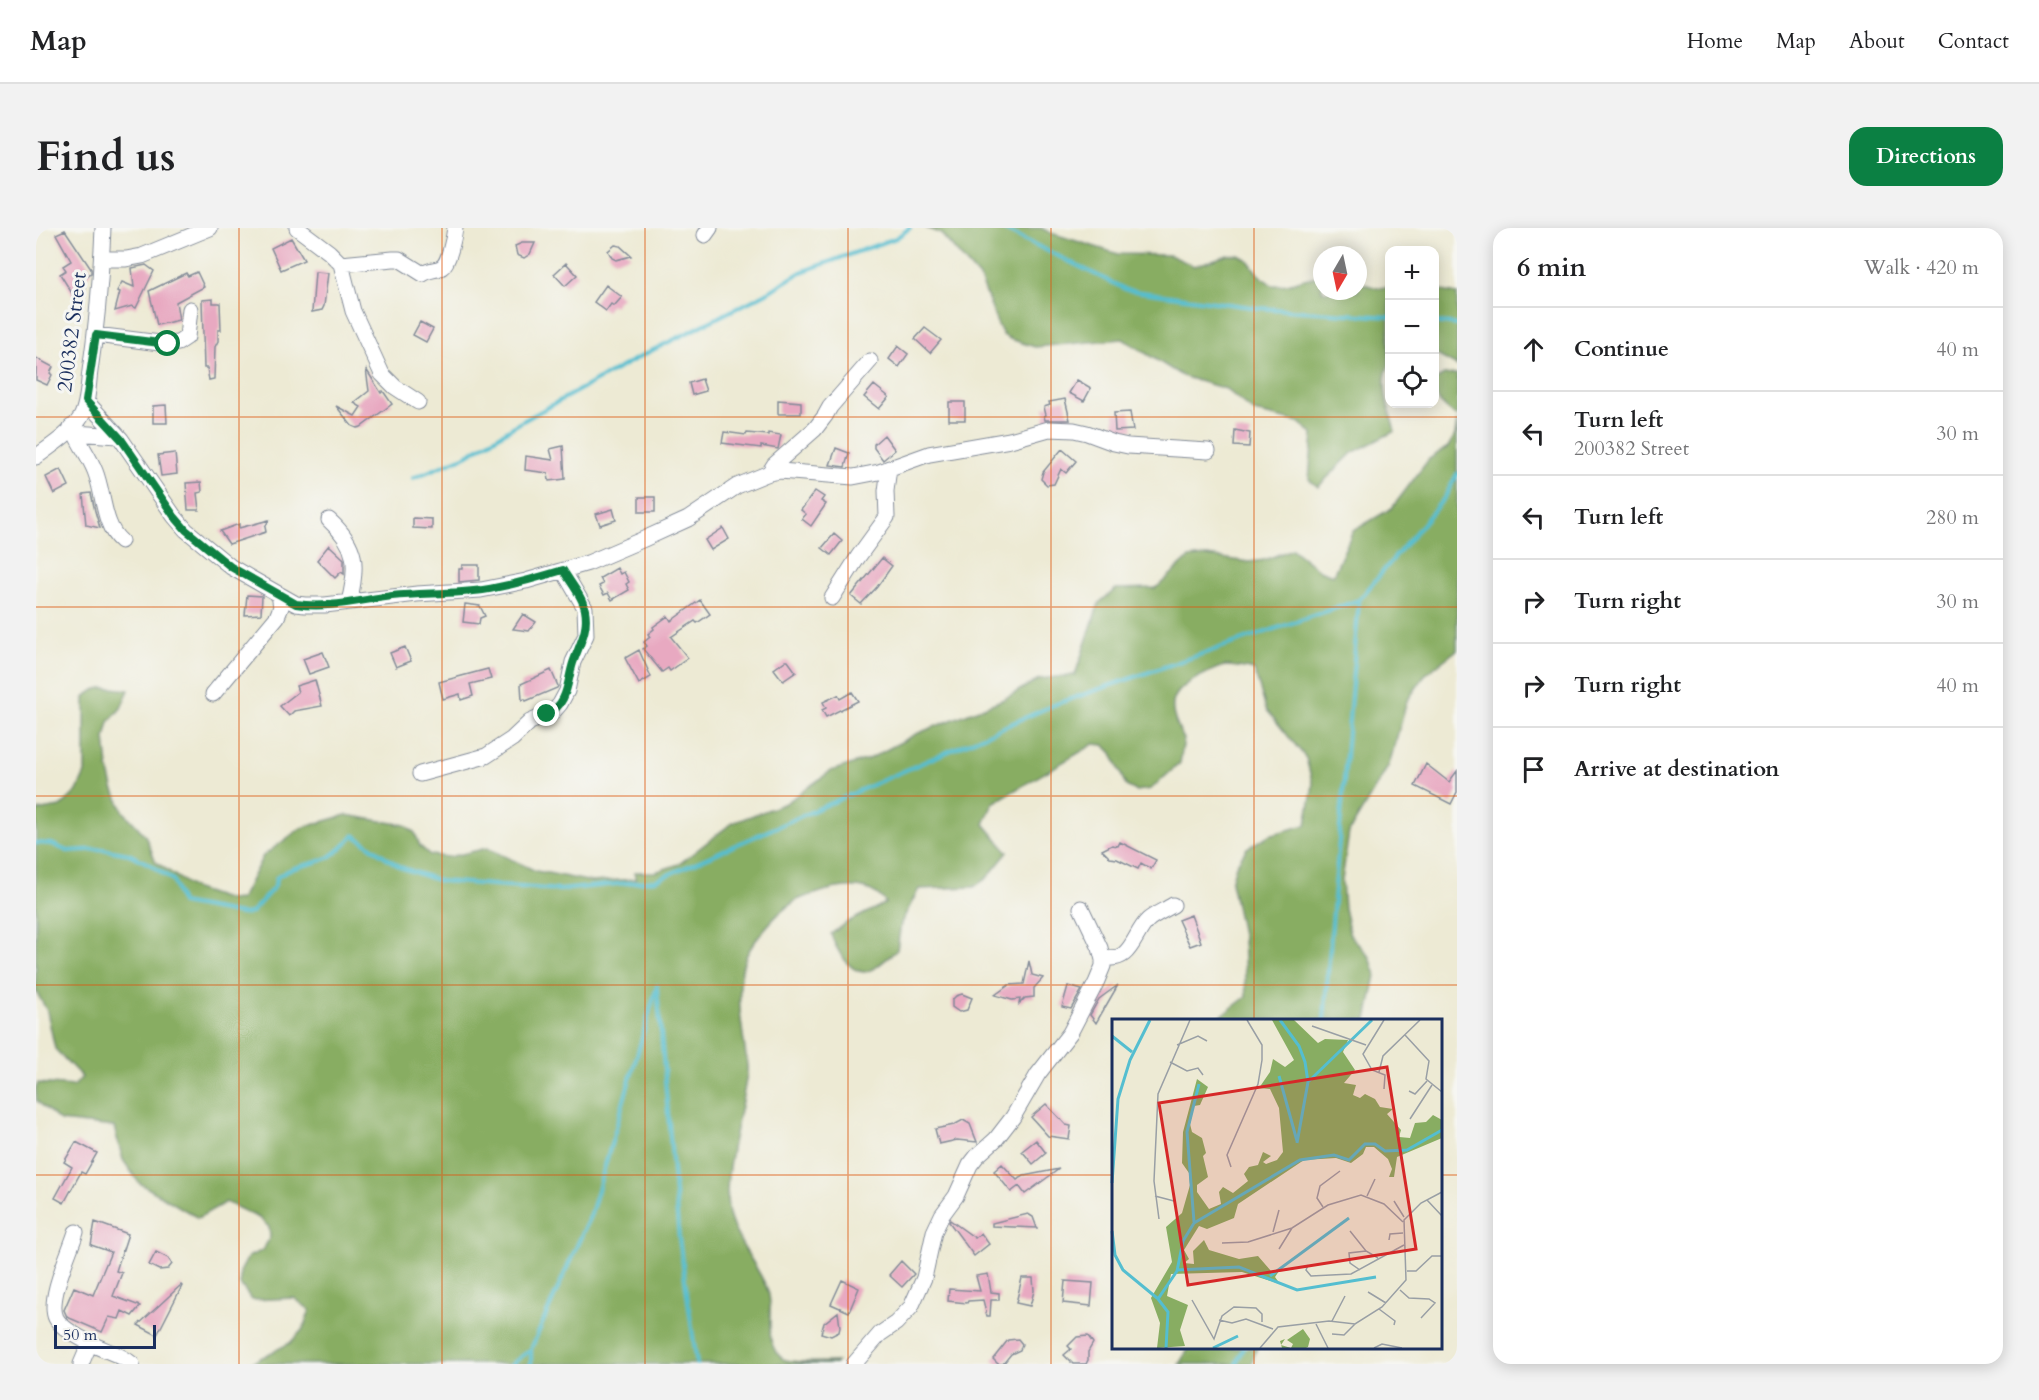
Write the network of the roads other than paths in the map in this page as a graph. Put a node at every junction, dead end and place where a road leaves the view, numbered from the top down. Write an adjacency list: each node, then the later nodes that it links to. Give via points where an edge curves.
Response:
1 (103, 228): 5 (street, 200382 Street)
2 (210, 228): 5 (street, via 142,256)
3 (297, 228): 6 (street)
4 (455, 228): 6 (street, via 442,267 430,268 423,274 399,259)
5 (102, 260): 8 (street, 200382 Street)
6 (341, 264): 11 (street, via 353,311 375,361 388,382)
7 (190, 309): 8 (street, via 187,337 178,343)
8 (96, 335): 10 (street, 200382 Street)
9 (870, 361): 17 (street, via 822,421)
10 (86, 401): 12 (street, 200382 Street); 13 (street)
11 (418, 402)
12 (73, 430): 13 (street); 15 (street, 200382 Street); 19 (street, via 94,470 109,525)
13 (118, 436): 21 (street, via 186,530 231,567)
14 (1208, 451): 16 (street, via 1128,446 1080,431 1049,429 929,454)
15 (36, 457)
16 (889, 468): 17 (street, via 853,477); 22 (street, via 887,517)
17 (769, 473): 20 (street, via 737,486 688,519)
18 (329, 520): 23 (street, via 344,535 355,558)
19 (121, 541)
20 (563, 570): 23 (street, via 482,590); 25 (street, via 585,608 586,635 560,704 486,756)
21 (279, 594): 23 (street, via 296,604); 24 (street, via 277,617)
22 (832, 598)
23 (349, 602)
24 (213, 694)
25 (420, 774)
26 (1173, 905): 28 (street, via 1149,919 1124,954)
27 (1082, 908): 28 (street)
28 (1102, 956): 33 (street, via 1103,966 1070,1033 1038,1074 1013,1117 972,1161 956,1196 942,1215 934,1232 924,1278 911,1306)
29 (76, 1232): 30 (street, via 55,1298 55,1317)
30 (90, 1343): 31 (street); 32 (street, via 119,1354)
31 (81, 1364)
32 (132, 1364)
33 (854, 1364)

